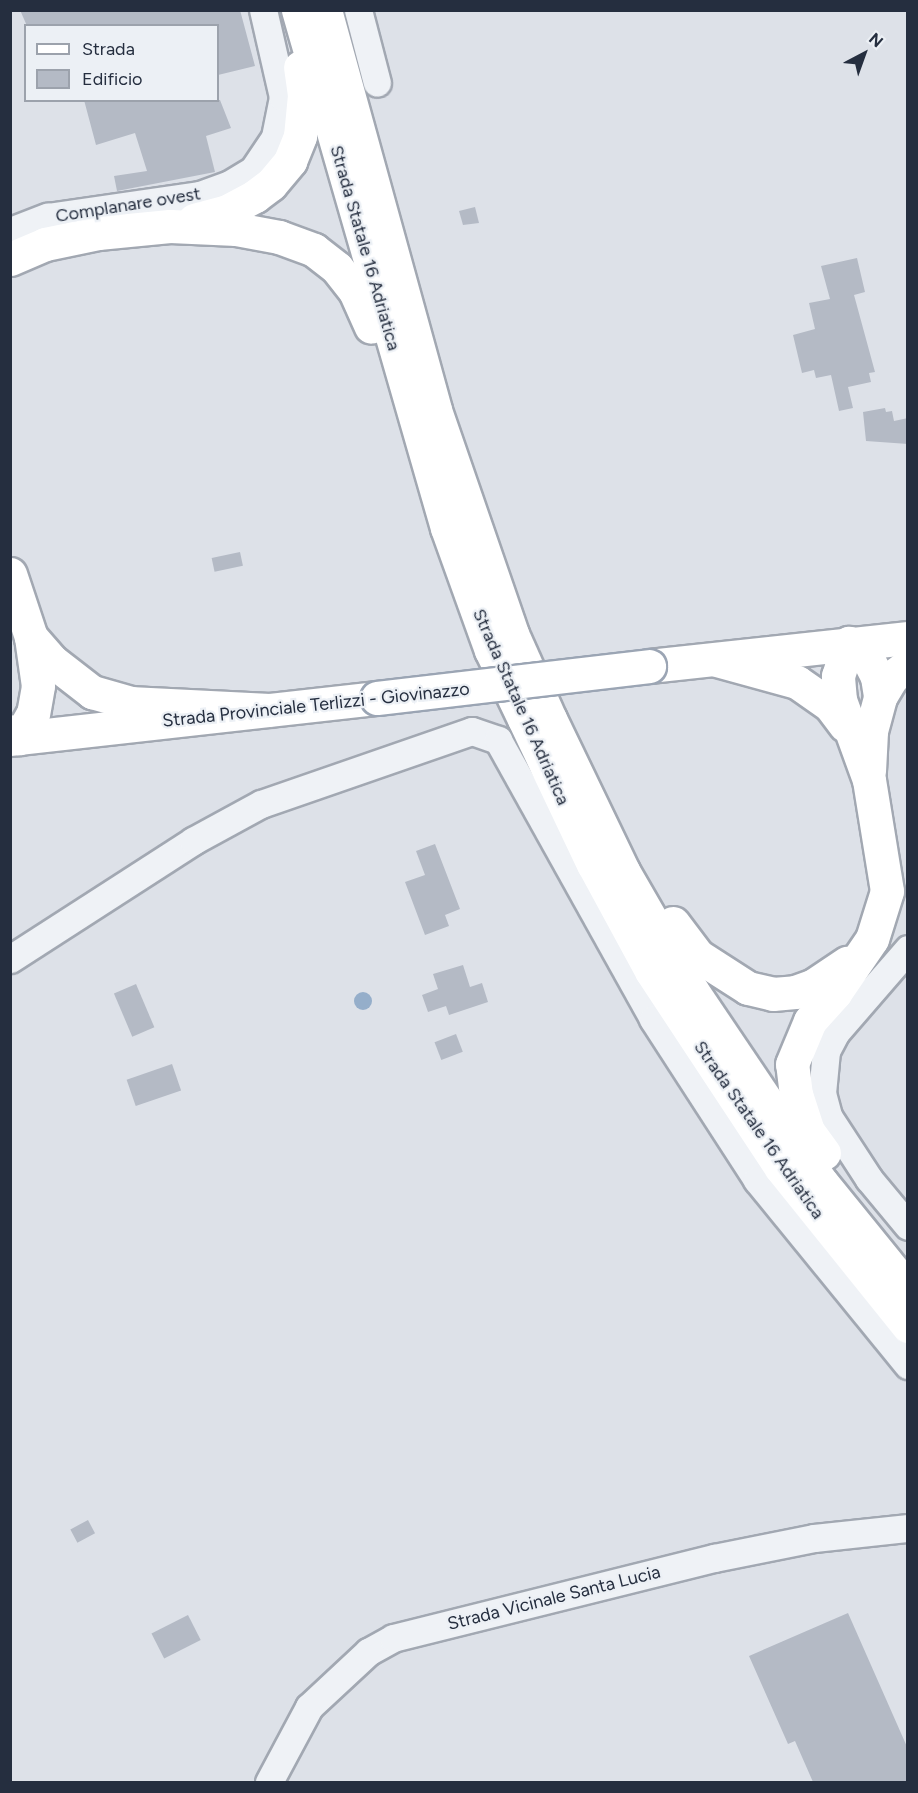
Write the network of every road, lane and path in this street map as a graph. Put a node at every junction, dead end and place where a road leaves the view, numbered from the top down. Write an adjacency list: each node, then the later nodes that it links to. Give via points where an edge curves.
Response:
1 (263, 10): 8 (street, Complanare ovest, via 283,97 275,137 253,170 200,195 47,217)
2 (284, 10): 7 (main road, via 304,95 300,136 290,161 271,184 227,212)
3 (298, 10): 10 (main road, Strada Statale 16 Adriatica)
4 (325, 10): 19 (main road, Strada Statale 16 Adriatica, via 435,410 495,590)
5 (358, 10): 6 (street)
6 (377, 83)
7 (170, 226): 9 (main road, via 98,233 45,244); 10 (main road, via 236,229 279,237 314,250 337,268 368,316 387,379)
8 (10, 231)
9 (10, 259)
10 (415, 426): 29 (main road, Strada Statale 16 Adriatica, via 491,650 598,874 651,970 769,1149)
11 (10, 574): 12 (main road)
12 (32, 637): 18 (main road, via 52,661 92,692 131,703); 21 (main road, via 38,686 33,713)
13 (908, 638): 14 (main road, Strada Provinciale Terlizzi - Giovinazzo)
14 (849, 644): 15 (main road, Strada Provinciale Terlizzi - Giovinazzo); 17 (main road, via 869,661); 20 (main road, via 838,676)
15 (717, 660): 18 (main road, Strada Provinciale Terlizzi - Giovinazzo, bridge); 20 (main road, via 782,676 812,689)
16 (908, 665): 17 (main road, via 892,678)
17 (880, 697): 22 (main road, via 872,731)
18 (268, 710): 21 (main road, Strada Provinciale Terlizzi - Giovinazzo)
19 (550, 719): 24 (main road, via 622,829 676,930 698,956 725,977 773,994 795,992 814,985); 28 (main road, Strada Statale 16 Adriatica, via 623,871 693,992 822,1183)
20 (848, 729): 22 (main road)
21 (14, 736)
22 (869, 780): 24 (main road, via 887,891 879,924)
23 (908, 949): 26 (street, via 836,1032 826,1051 822,1093 828,1116 868,1179)
24 (859, 955): 27 (main road, via 800,1037 792,1064 796,1095 808,1131 889,1243)
25 (10, 959): 30 (street, via 193,841 261,804 472,731 498,740 653,1019 757,1180)
26 (908, 1226)
27 (908, 1280)
28 (908, 1289)
29 (908, 1326)
30 (908, 1365)
31 (908, 1528): 32 (street, Strada Vicinale Santa Lucia, via 814,1538 714,1558 393,1638 368,1653 309,1707)
32 (269, 1782)

